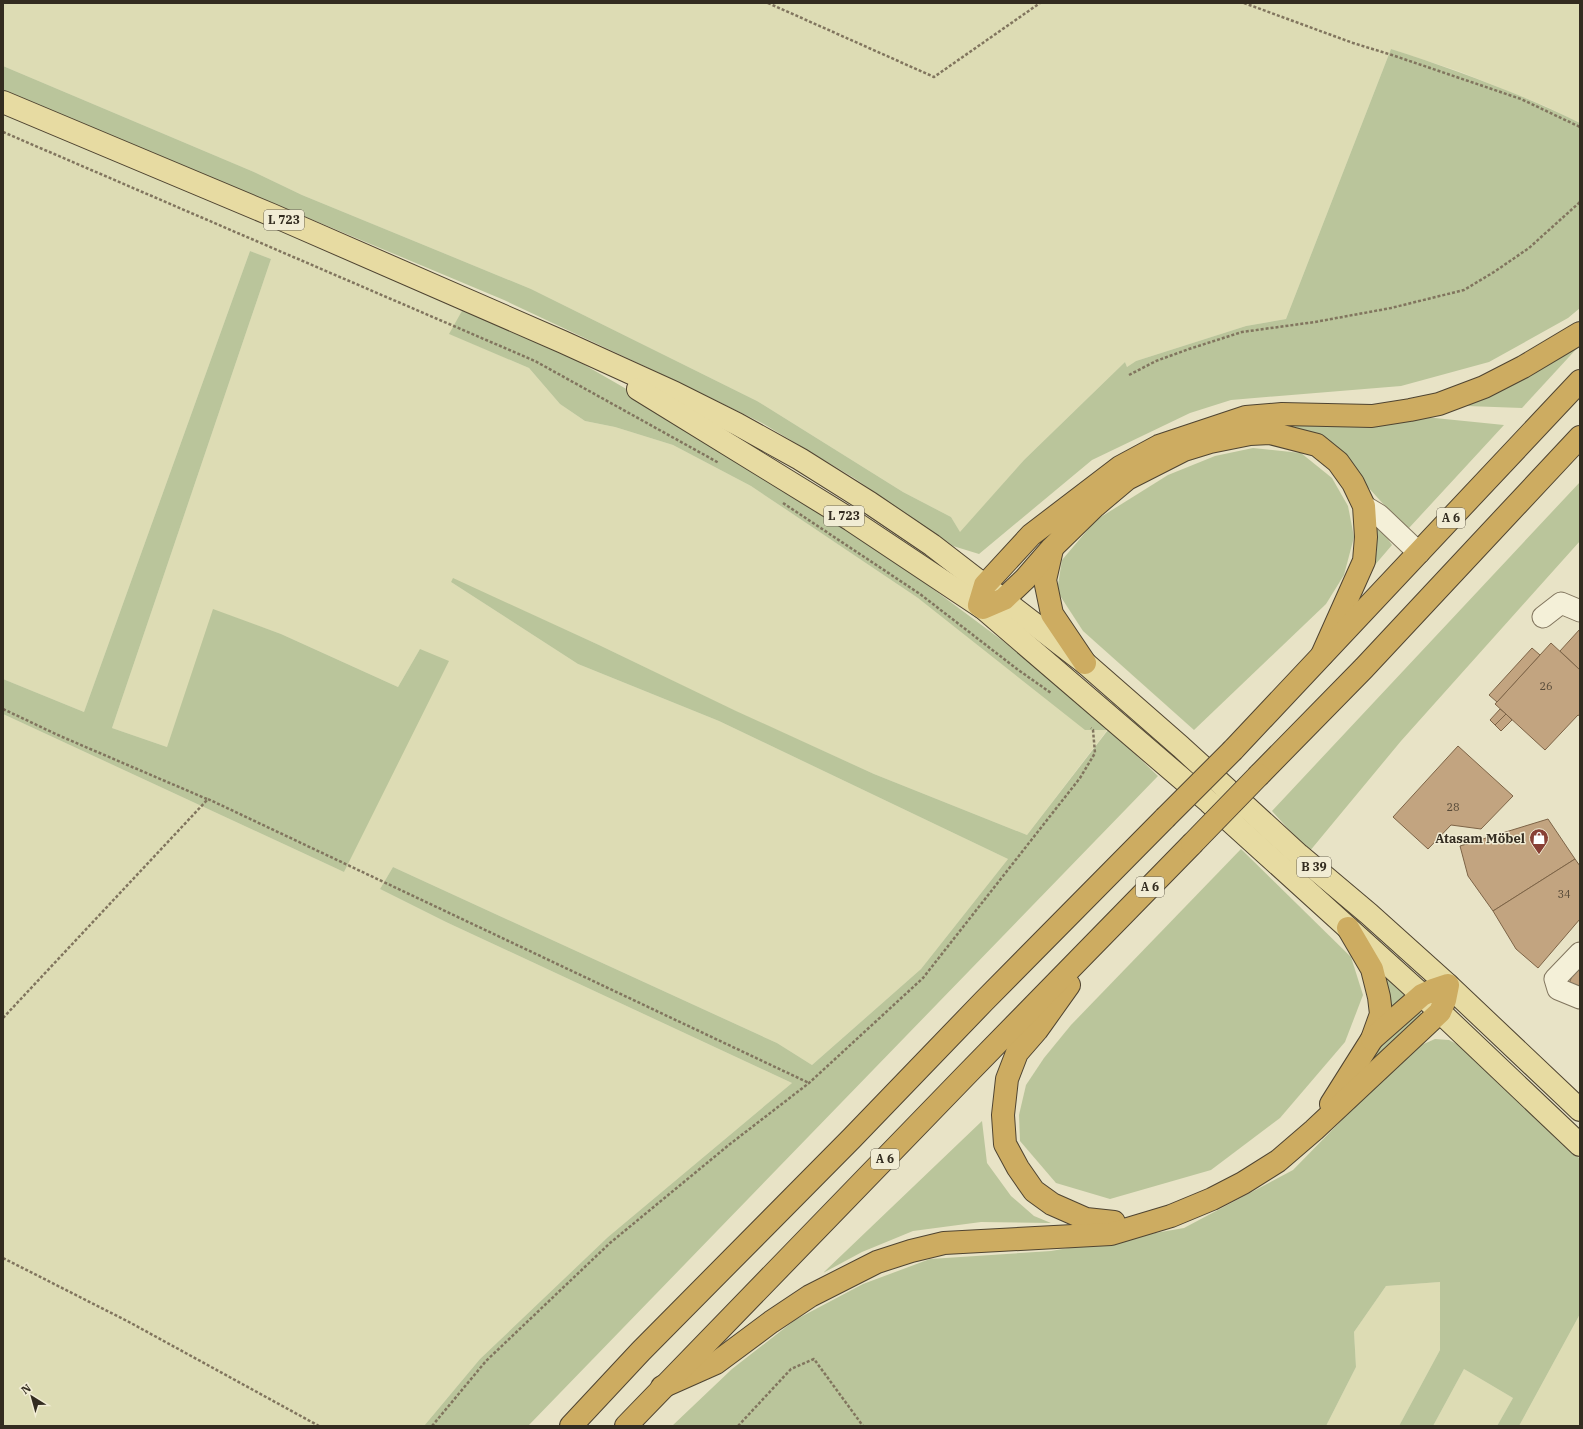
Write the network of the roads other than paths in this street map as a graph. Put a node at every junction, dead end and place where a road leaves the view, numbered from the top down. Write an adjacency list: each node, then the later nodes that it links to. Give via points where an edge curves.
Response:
1 (3, 102): 3 (main road, L 723, via 272,215)
2 (1580, 333): 9 (highway, via 1484,387 1439,404 1372,416 1282,414 1246,417 1159,446 1120,467 1064,508 1031,535)
3 (562, 342): 9 (main road, L 723, via 675,393 800,459 932,545); 11 (main road, L 723, via 845,516)
4 (1580, 381): 8 (highway, A 6)
5 (1580, 437): 18 (highway, A 6, bridge, via 1364,668)
6 (1364, 506): 7 (highway, via 1354,483 1338,462 1317,445 1270,433 1250,434 1184,450 1127,479); 8 (lane, via 1379,515); 15 (highway, via 1364,561)
7 (1052, 548): 10 (highway); 16 (highway, via 1045,580 1052,614)
8 (1419, 553): 15 (highway, A 6)
9 (985, 585): 10 (main road, L 723); 11 (highway, via 980,599)
10 (1004, 599): 11 (highway); 16 (main road, L 723)
11 (983, 608): 14 (main road, L 723)
12 (1580, 611): 13 (lane, via 1561,603)
13 (1543, 617)
14 (1012, 634): 17 (main road, B 39, via 1209,802)
15 (1322, 655): 30 (highway, A 6, bridge, via 1233,750 989,995)
16 (1085, 663): 20 (main road, B 39)
17 (1348, 928): 21 (main road, B 39); 24 (highway, via 1372,969 1379,997 1381,1014)
18 (1107, 930): 28 (highway, via 1037,1030 1017,1052 1007,1080 1003,1115 1005,1144 1034,1191 1052,1204 1086,1219); 29 (highway, A 6)
19 (1580, 953): 22 (lane, via 1555,979 1558,989)
20 (1448, 985): 21 (highway); 23 (highway); 25 (main road, B 39)
21 (1422, 995): 23 (main road, B 39); 24 (highway)
22 (1580, 998)
23 (1440, 1012): 26 (highway); 27 (main road, B 39)
24 (1372, 1039): 26 (highway)
25 (1580, 1110)
26 (1314, 1130): 28 (highway, via 1278,1160 1212,1200)
27 (1580, 1145)
28 (1139, 1225): 29 (highway, via 1111,1234 944,1243 884,1260 810,1296 716,1363)
29 (662, 1387): 31 (highway, A 6)
30 (571, 1426)
31 (626, 1426)

